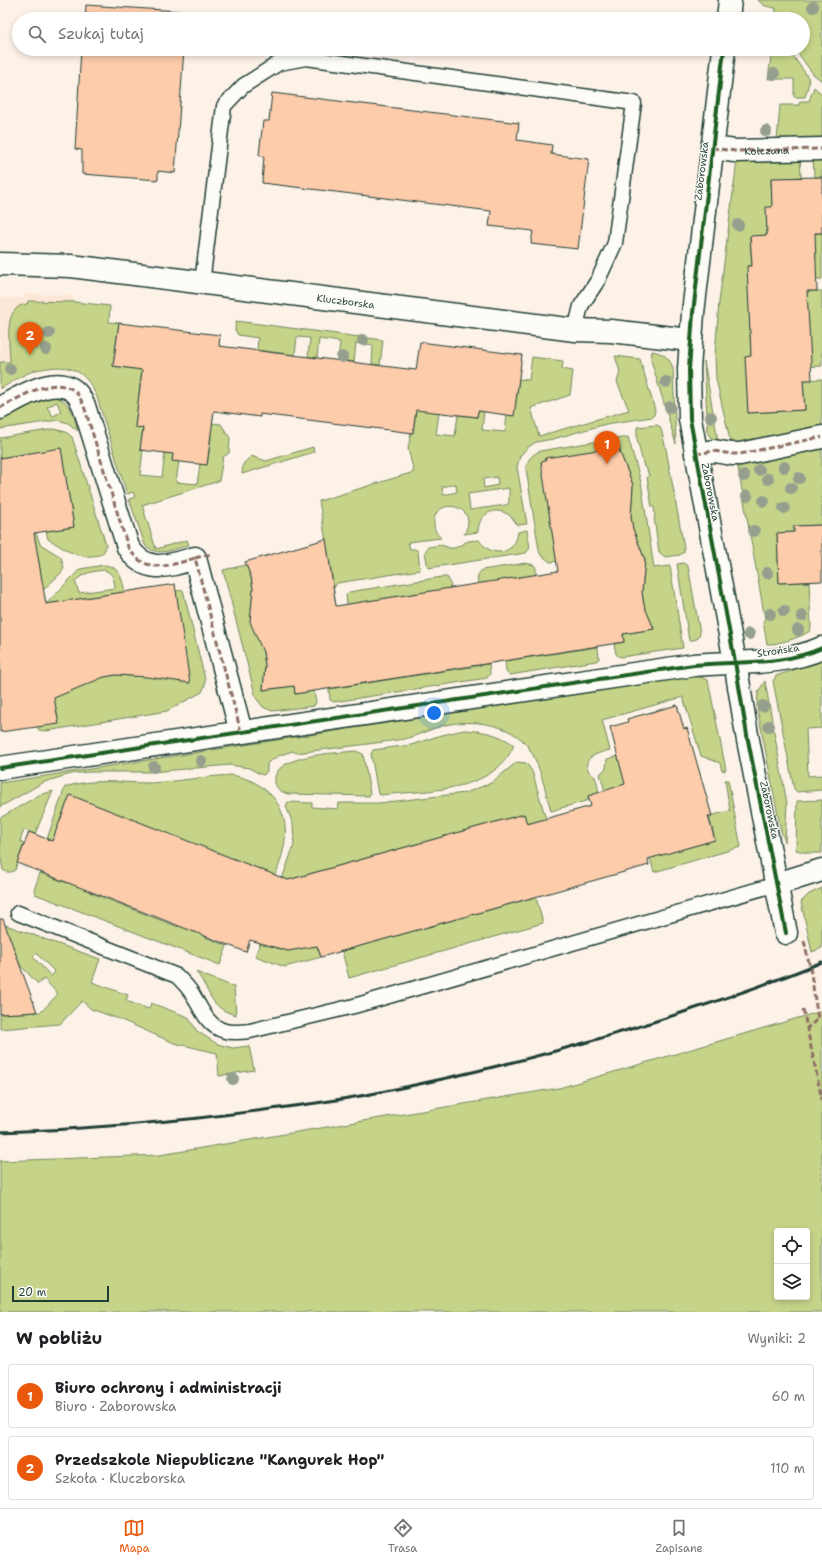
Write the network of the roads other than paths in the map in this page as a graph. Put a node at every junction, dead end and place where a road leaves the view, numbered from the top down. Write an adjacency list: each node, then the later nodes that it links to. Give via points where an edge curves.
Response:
1 (730, 0): 2 (street)
2 (729, 12)
3 (723, 56): 4 (street, Zaborowska)
4 (712, 148): 5 (street, Kołczana, via 735,151); 9 (street, Zaborowska)
5 (822, 149)
6 (0, 264): 7 (street, Kluczborska, via 72,266)
7 (202, 283): 8 (street, Kluczborska); 8 (lane, via 224,106 243,86 279,63 306,58 634,103 615,243 598,280 581,306)
8 (575, 330): 9 (street, Kluczborska, via 611,331)
9 (690, 340): 12 (street, Zaborowska, via 690,419)
10 (0, 408): 15 (street, via 36,389 56,385 68,387 78,394 128,547 134,557 143,563 162,566 203,556)
11 (822, 437): 12 (street, Zaborowska, via 740,454)
12 (696, 454): 14 (street, Zaborowska)
13 (822, 648): 14 (street, Strońska, via 781,660)
14 (735, 662): 15 (street, Strońska, via 694,665); 18 (street, Zaborowska)
15 (241, 732): 16 (street, Strońska)
16 (0, 768)
17 (822, 870): 18 (street)
18 (777, 884): 19 (lane, via 354,1006 237,1032 215,1027 177,976); 20 (street, Zaborowska)
19 (18, 913)
20 (786, 933)

